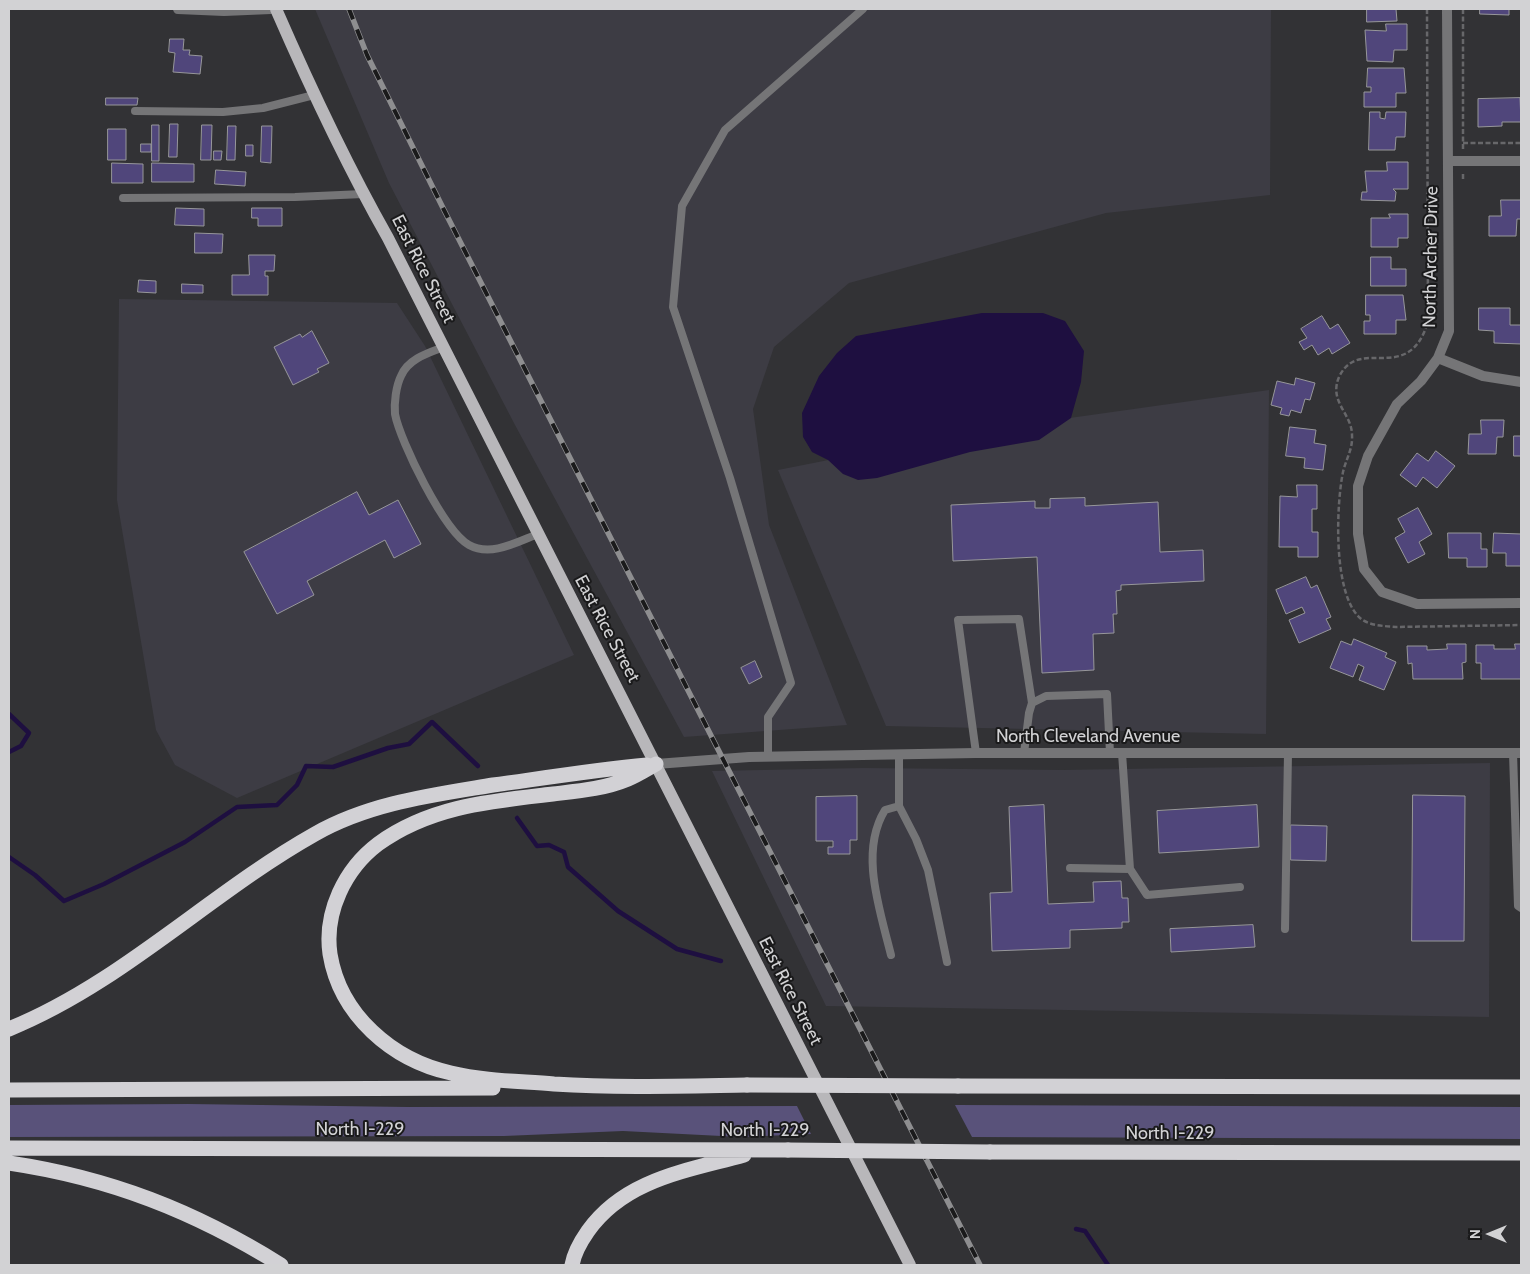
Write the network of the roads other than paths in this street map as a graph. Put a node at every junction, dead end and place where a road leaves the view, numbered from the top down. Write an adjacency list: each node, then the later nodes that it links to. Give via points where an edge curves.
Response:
1 (178, 9): 2 (street)
2 (271, 9)
3 (276, 9): 6 (main road, East Rice Street)
4 (863, 9): 25 (lane, via 725,130 682,206 674,307 730,478 791,683 768,717)
5 (1447, 9): 8 (street, North Archer Drive)
6 (314, 95): 7 (lane, via 263,108 223,112); 10 (main road, East Rice Street)
7 (135, 111)
8 (1448, 161): 9 (street); 13 (street, North Archer Drive, via 1449,330)
9 (1521, 161)
10 (363, 194): 11 (lane); 12 (main road, East Rice Street)
11 (123, 198)
12 (444, 347): 15 (main road, East Rice Street); 15 (lane, via 420,356 407,366 401,376 395,412 400,430 438,510 456,535 469,545 497,549)
13 (1438, 358): 14 (street, via 1483,376); 16 (street, North Archer Drive, via 1421,381 1397,404 1368,456 1358,486 1358,534 1364,569 1382,592 1417,604)
14 (1521, 382)
15 (538, 534): 26 (main road, East Rice Street)
16 (1521, 603)
17 (1032, 703): 18 (lane, via 1019,619 958,620); 19 (lane); 20 (lane, via 1046,696 1107,694)
18 (976, 753): 19 (street, North Cleveland Avenue); 24 (street, North Cleveland Avenue)
19 (1024, 753): 20 (street, North Cleveland Avenue)
20 (1110, 753): 21 (street, North Cleveland Avenue)
21 (1122, 753): 22 (street, North Cleveland Avenue); 29 (lane)
22 (1288, 753): 23 (street, North Cleveland Avenue); 32 (lane)
23 (1517, 753): 31 (lane, via 1518,906)
24 (899, 754): 25 (street, North Cleveland Avenue); 27 (lane)
25 (768, 757): 26 (street, North Cleveland Avenue)
26 (656, 764): 35 (highway, via 443,793 404,800 355,816 280,855 109,975); 36 (highway, via 628,779 601,787 468,805 439,812 411,824 377,845 353,870 338,894 330,927 332,967 342,995 358,1018 391,1047 449,1073 482,1079); 45 (main road, East Rice Street)
27 (899, 806): 33 (lane, via 885,810 874,839 874,878); 34 (lane, via 928,870)
28 (1070, 868): 29 (lane)
29 (1130, 868): 30 (lane, via 1147,895)
30 (1240, 887)
31 (1521, 908)
32 (1285, 929)
33 (891, 955)
34 (947, 962)
35 (9, 1029)
36 (612, 1088): 37 (highway, bridge, via 747,1085); 38 (highway)
37 (1521, 1088)
38 (9, 1090)
39 (9, 1148): 40 (highway, North I-229)
40 (765, 1149): 41 (highway, North I-229, bridge); 44 (highway, via 672,1173 619,1199 599,1216 589,1230)
41 (1521, 1153)
42 (9, 1163): 43 (highway, via 86,1178 136,1193 207,1222)
43 (281, 1265)
44 (572, 1265)
45 (910, 1265)

